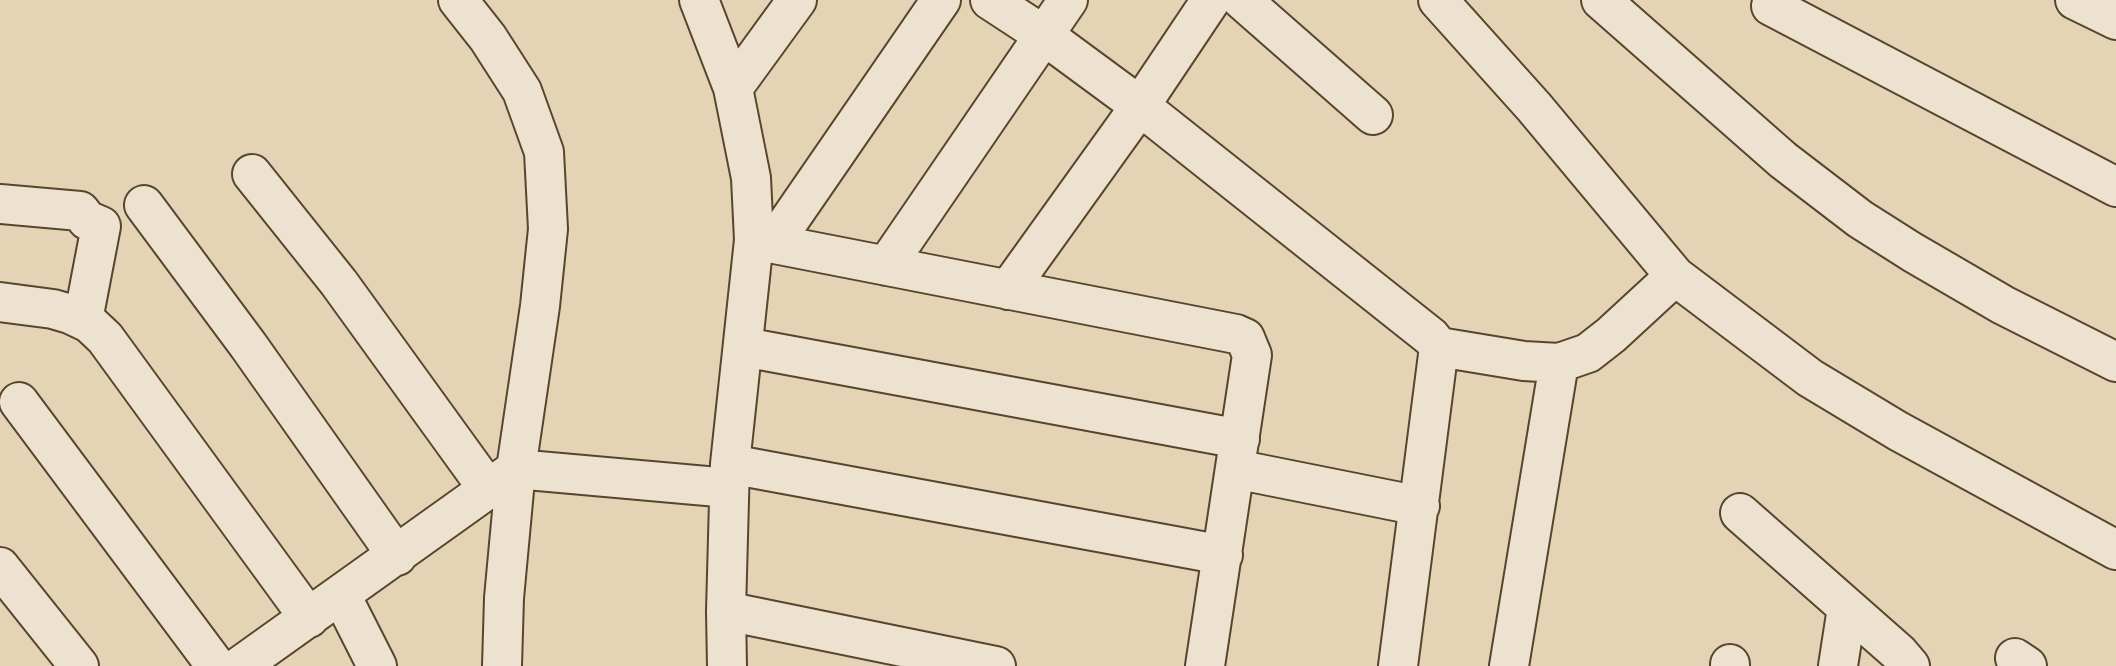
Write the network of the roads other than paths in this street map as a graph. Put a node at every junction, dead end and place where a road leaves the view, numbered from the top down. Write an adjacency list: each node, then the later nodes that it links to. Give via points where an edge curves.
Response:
1 (457, 0): 35 (street, via 522,92 544,152 548,229 540,306)
2 (699, 0): 15 (street)
3 (797, 0): 15 (street)
4 (942, 0): 22 (street)
5 (990, 0): 14 (street)
6 (1068, 0): 14 (street)
7 (1211, 0): 16 (street)
8 (1242, 0): 17 (street)
9 (1438, 0): 24 (street)
10 (1601, 0): 30 (street, via 1783,160 1860,219 1992,298)
11 (2075, 0): 13 (street)
12 (1771, 6): 19 (street)
13 (2116, 20)
14 (1045, 36): 16 (street); 23 (street)
15 (733, 88): 22 (street)
16 (1140, 106): 25 (street); 29 (street)
17 (1373, 115)
18 (252, 174): 35 (street)
19 (2116, 187)
20 (0, 204): 27 (street, via 80,211 101,226)
21 (144, 205): 40 (street)
22 (764, 242): 23 (street); 28 (street)
23 (886, 266): 25 (street)
24 (1675, 276): 31 (street, via 1611,335 1588,352); 38 (street, via 1810,378)
25 (1008, 290): 33 (street, via 1245,338 1252,355)
26 (0, 302): 27 (street, via 53,309)
27 (83, 320): 45 (street, via 105,338)
28 (744, 347): 33 (street); 34 (street)
29 (1439, 347): 31 (street); 36 (street)
30 (2116, 362)
31 (1559, 363): 55 (street)
32 (19, 402): 47 (street)
33 (1238, 454): 36 (street); 39 (street)
34 (730, 476): 35 (street, via 682,483 570,473); 39 (street); 44 (street)
35 (502, 479): 40 (street); 50 (street)
36 (1420, 506): 54 (street)
37 (1740, 513): 43 (street)
38 (2116, 550)
39 (1223, 555): 53 (street)
40 (397, 556): 42 (street)
41 (0, 567): 46 (street)
42 (341, 595): 45 (street); 49 (street)
43 (1847, 608): 56 (street); 57 (street)
44 (726, 611): 51 (street); 52 (street)
45 (309, 618): 48 (street)
46 (79, 666)
47 (216, 666)
48 (240, 666)
49 (377, 666)
50 (502, 666)
51 (727, 666)
52 (996, 666)
53 (1205, 666)
54 (1398, 666)
55 (1509, 666)
56 (1838, 666)
57 (1910, 666)

